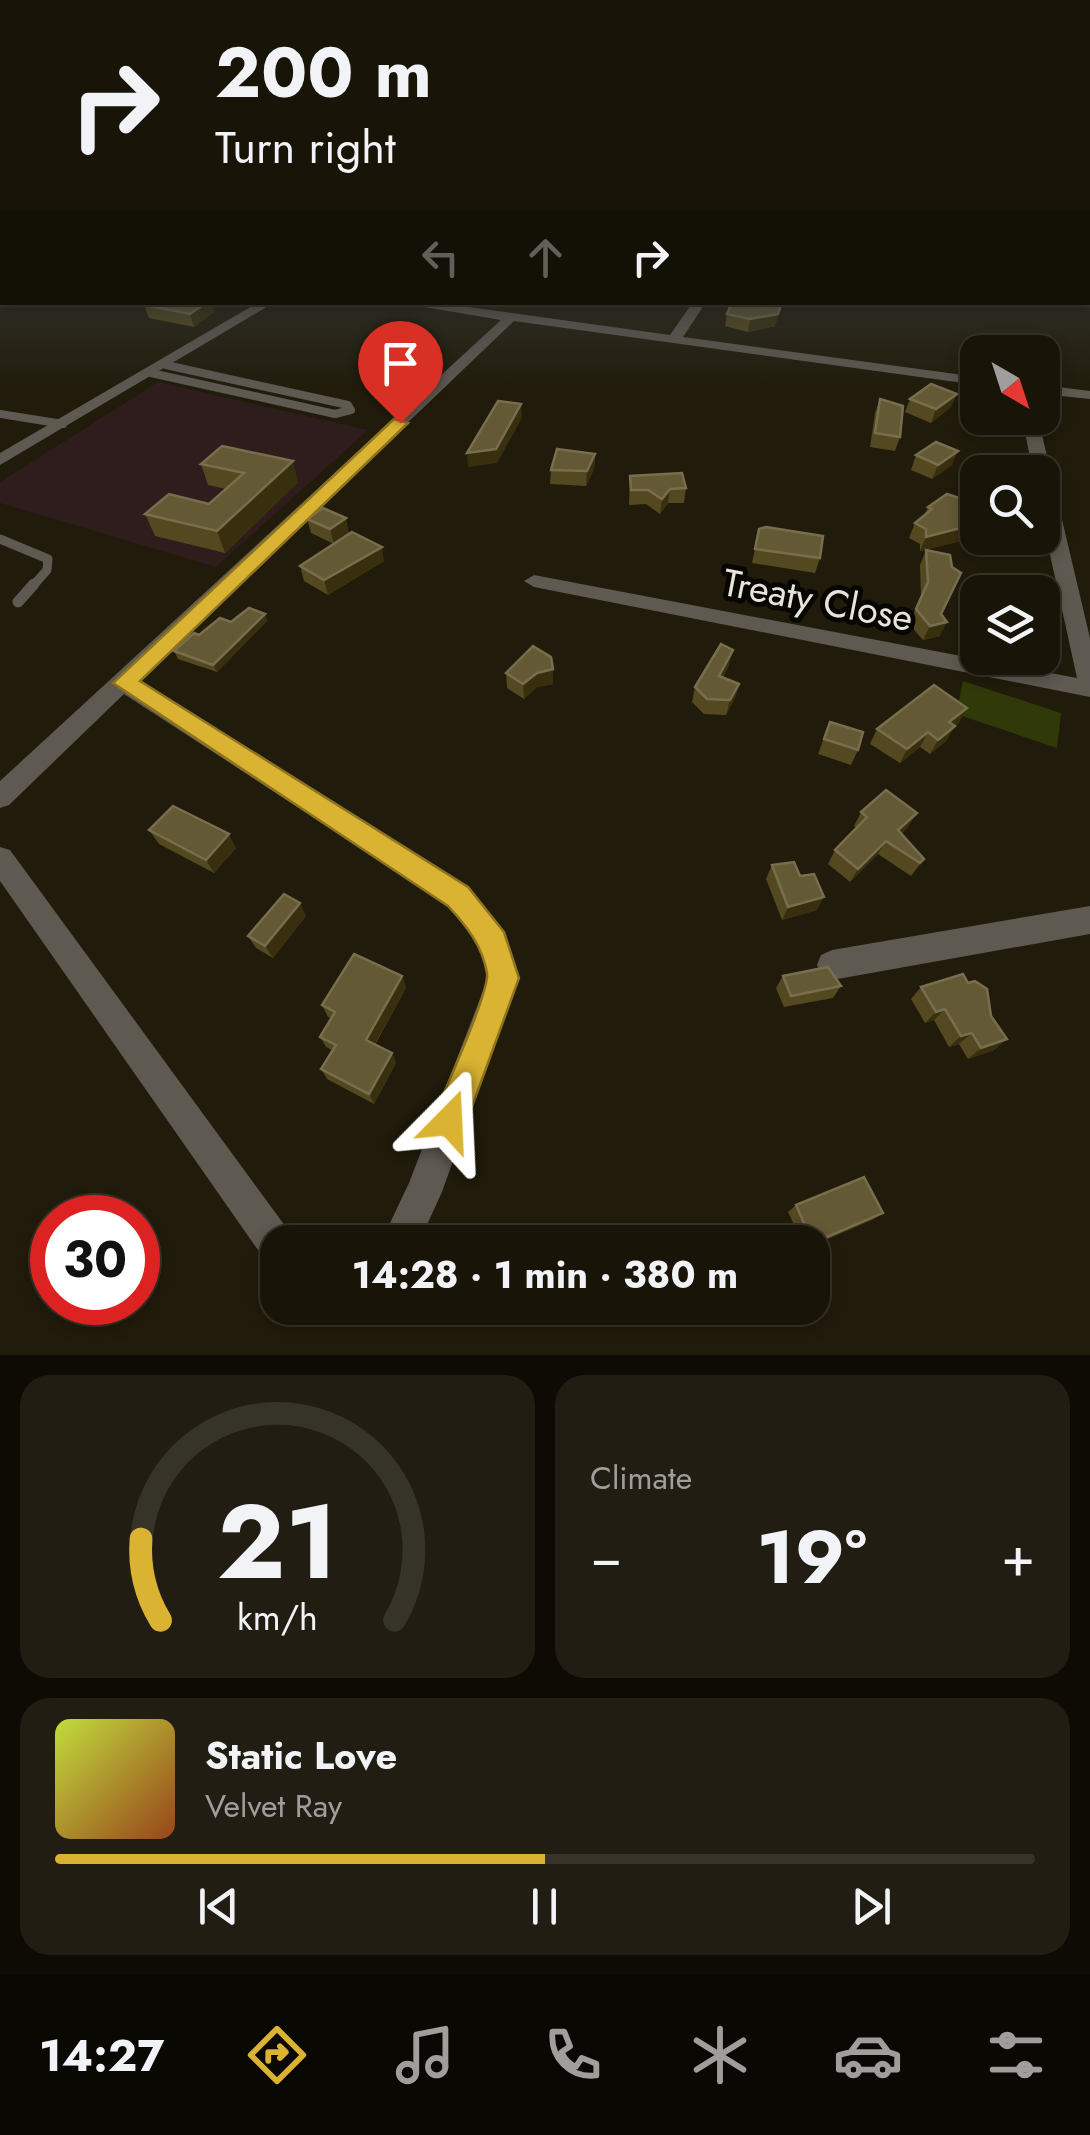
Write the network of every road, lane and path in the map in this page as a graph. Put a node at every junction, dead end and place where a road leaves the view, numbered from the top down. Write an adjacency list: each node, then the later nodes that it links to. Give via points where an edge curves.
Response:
1 (264, 305): 6 (street)
2 (421, 305): 4 (street)
3 (698, 305): 5 (street)
4 (510, 318): 5 (street); 17 (street)
5 (674, 338): 7 (street)
6 (159, 369): 6 (lane, via 348,405 350,410 336,414); 11 (street)
7 (960, 378)
8 (1060, 391): 9 (street)
9 (1090, 395)
10 (0, 414): 11 (lane)
11 (63, 424): 12 (street)
12 (0, 460)
13 (0, 539): 16 (lane, via 48,559 47,570)
14 (1060, 554): 18 (street)
15 (534, 580): 18 (street, Treaty Close)
16 (18, 602)
17 (124, 683): 19 (street); 24 (street, via 458,896 493,942 504,978)
18 (1090, 686)
19 (0, 796)
20 (0, 859): 23 (street)
21 (1090, 920): 22 (street)
22 (832, 964)
23 (262, 1225)
24 (408, 1225)

